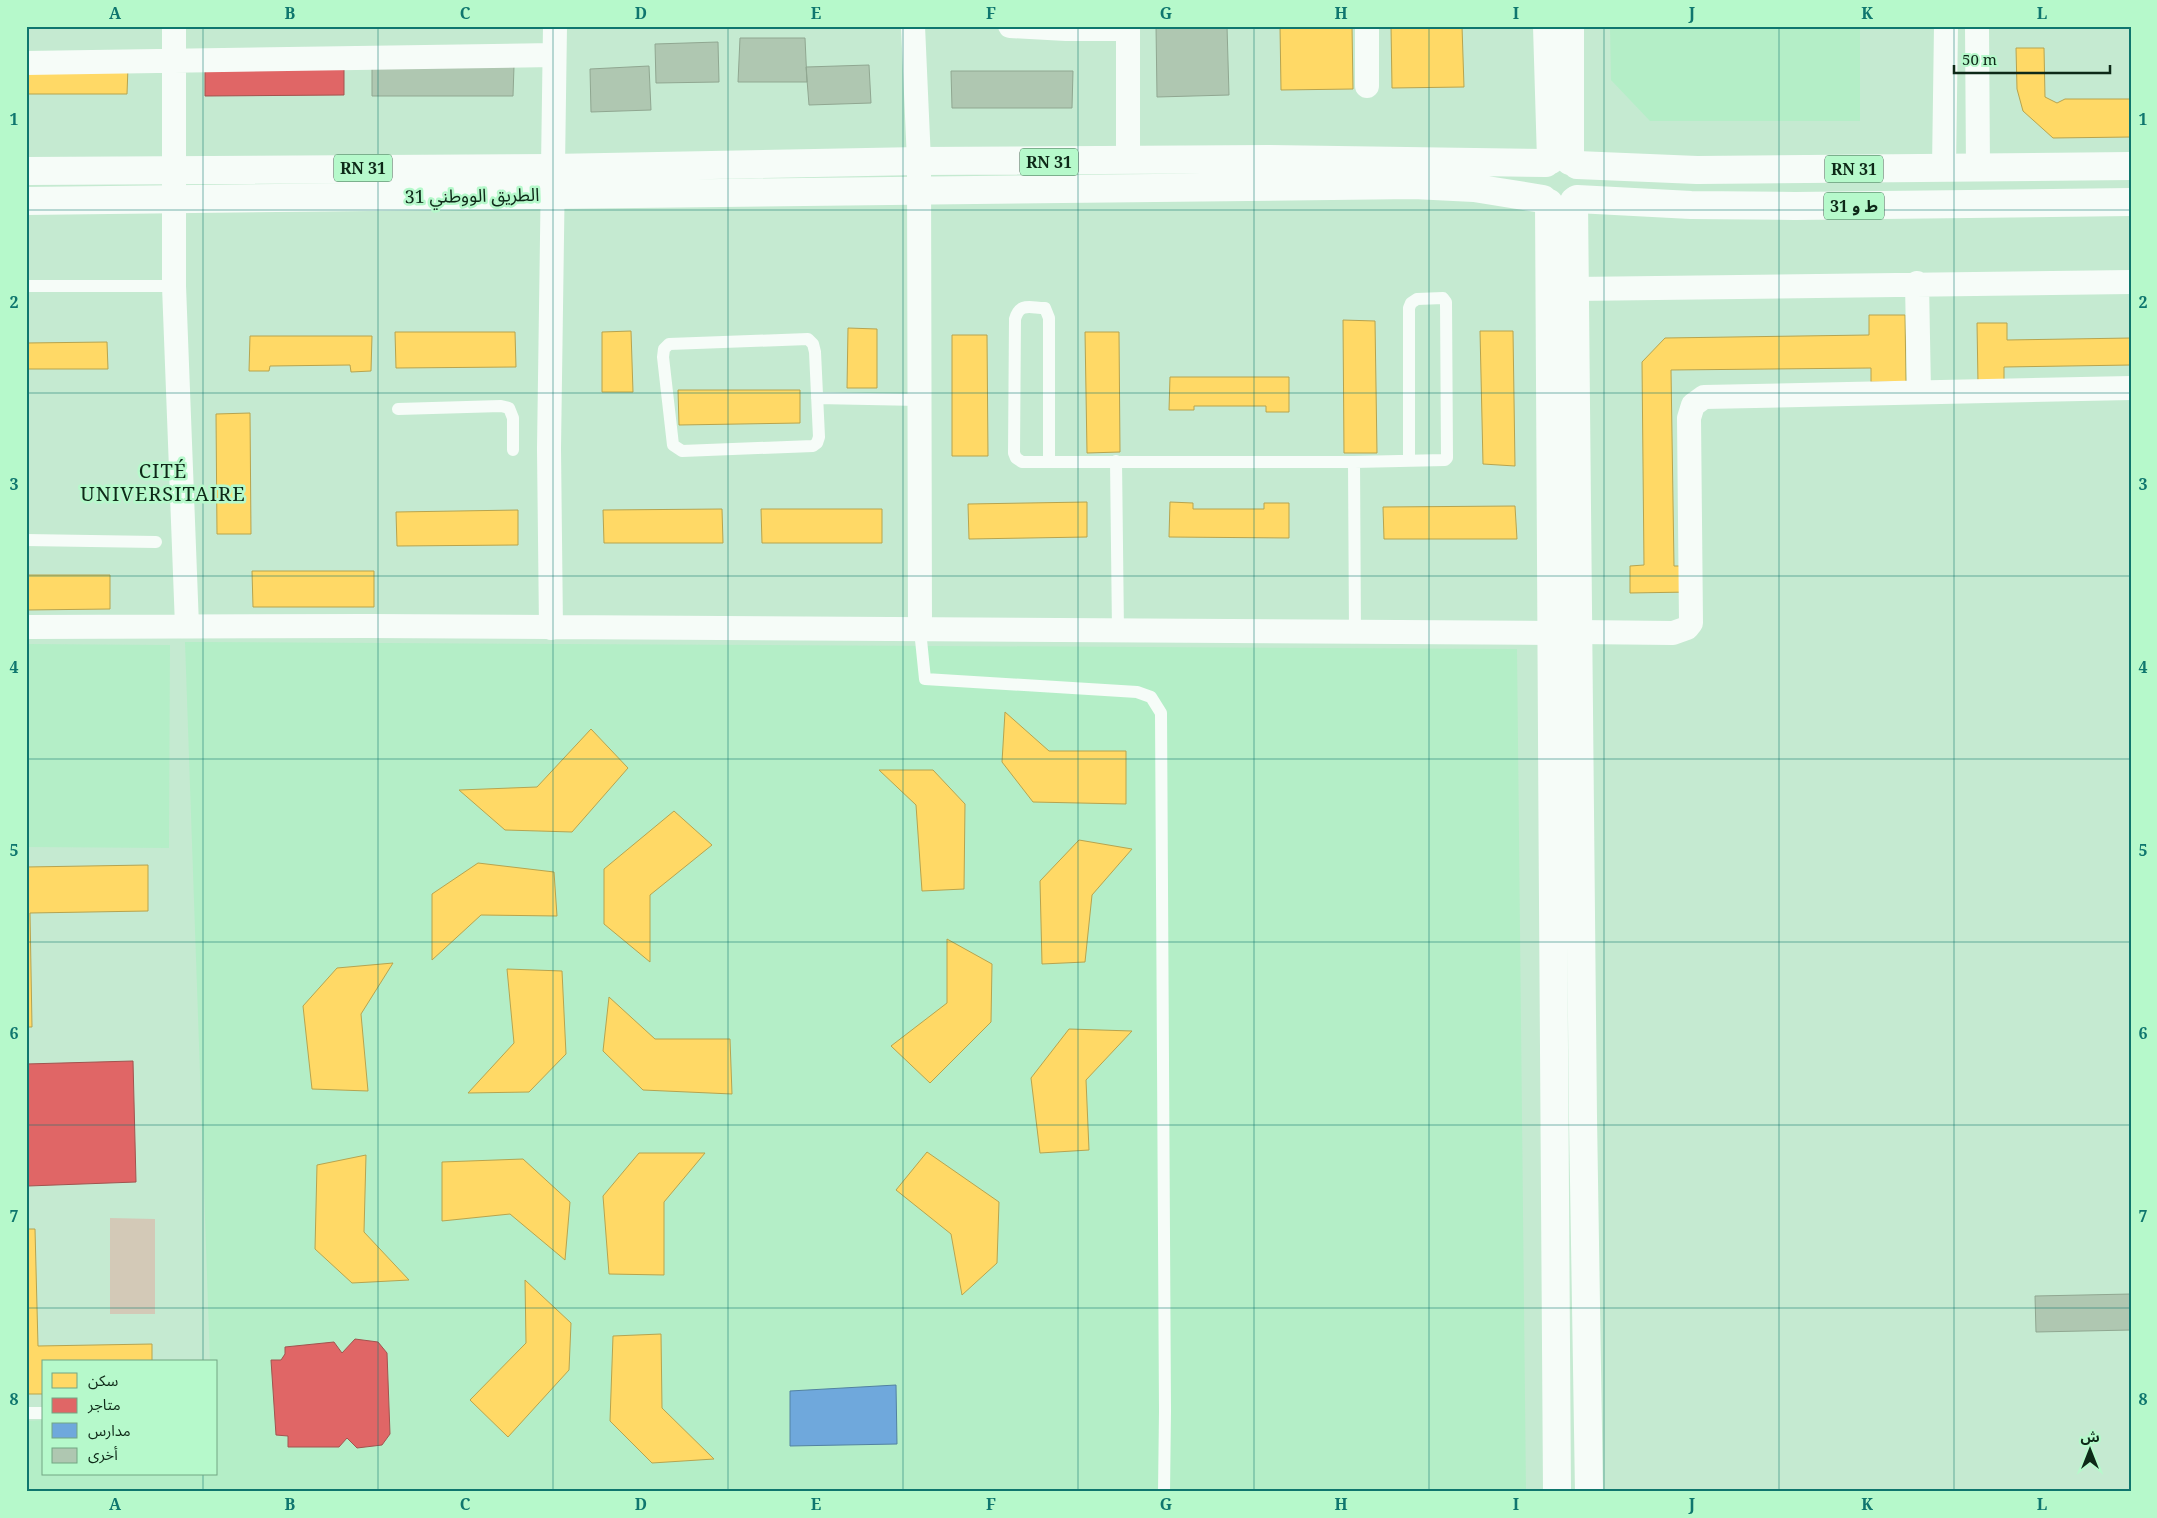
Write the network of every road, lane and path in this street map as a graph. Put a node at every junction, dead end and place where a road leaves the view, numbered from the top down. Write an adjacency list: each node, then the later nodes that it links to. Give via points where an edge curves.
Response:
1 (174, 26): 12 (street)
2 (555, 26): 11 (street)
3 (913, 26): 15 (street)
4 (1010, 26): 10 (street, via 1066,30)
5 (1367, 26): 14 (street)
6 (1547, 26): 17 (main road)
7 (1570, 26): 17 (main road)
8 (1946, 26): 19 (street)
9 (1977, 26): 20 (street)
10 (1128, 28): 16 (street)
11 (554, 55): 12 (street); 23 (street)
12 (174, 59): 13 (street); 21 (street)
13 (26, 63)
14 (1367, 86)
15 (919, 161): 16 (main road, RN 31); 23 (main road, RN 31); 24 (street)
16 (1128, 161): 17 (main road, RN 31)
17 (1561, 162): 19 (main road, RN 31, via 1697,170); 26 (main road, via 1581,171 1584,186); 26 (main road, via 1538,172 1536,179 1539,193)
18 (2131, 166): 20 (main road, RN 31)
19 (1944, 168): 20 (main road, RN 31)
20 (1978, 169)
21 (174, 170): 22 (main road, RN 31); 23 (main road, RN 31); 25 (street)
22 (26, 171)
23 (553, 181): 24 (main road, الطريق الووطني 31); 25 (main road, الطريق الووطني 31); 48 (street, via 549,449)
24 (919, 190): 26 (main road, الطريق الووطني 31, via 1414,185 1474,188); 37 (street)
25 (174, 200): 27 (main road, الطريق الووطني 31); 32 (street)
26 (1561, 200): 28 (main road, ط و 31, via 1786,206); 33 (main road); 52 (main road)
27 (26, 201)
28 (2131, 202)
29 (2131, 282): 30 (street)
30 (1917, 284): 33 (street); 35 (street)
31 (26, 286): 32 (lane)
32 (174, 286): 47 (street)
33 (1575, 289): 52 (main road)
34 (2131, 388): 35 (street)
35 (1919, 392): 52 (street, via 1710,396 1696,401 1690,410 1692,623 1673,633)
36 (817, 398): 36 (lane, via 815,352 808,339 678,342 664,349 673,445 682,451 813,446 819,437); 37 (lane)
37 (920, 400): 49 (street)
38 (398, 409): 39 (lane, via 508,408 512,418)
39 (513, 450)
40 (1116, 461): 42 (lane); 43 (lane); 50 (lane)
41 (1409, 461): 41 (lane, via 1447,458 1446,302 1443,298 1411,302); 43 (lane)
42 (1049, 462): 42 (lane, via 1022,462 1014,453 1015,319 1017,310 1022,307 1044,308 1049,318)
43 (1354, 462): 51 (lane)
44 (26, 540): 45 (lane)
45 (156, 542)
46 (26, 626): 47 (street)
47 (187, 626): 48 (street)
48 (551, 628): 49 (street)
49 (920, 630): 50 (street); 55 (lane, via 925,679 1137,692 1151,697 1161,713)
50 (1118, 631): 51 (street)
51 (1355, 633): 52 (street)
52 (1566, 633): 56 (main road, via 1552,1072); 57 (main road, via 1582,1108)
53 (26, 1413): 54 (lane)
54 (42, 1413)
55 (1164, 1492)
56 (1557, 1492)
57 (1589, 1492)

